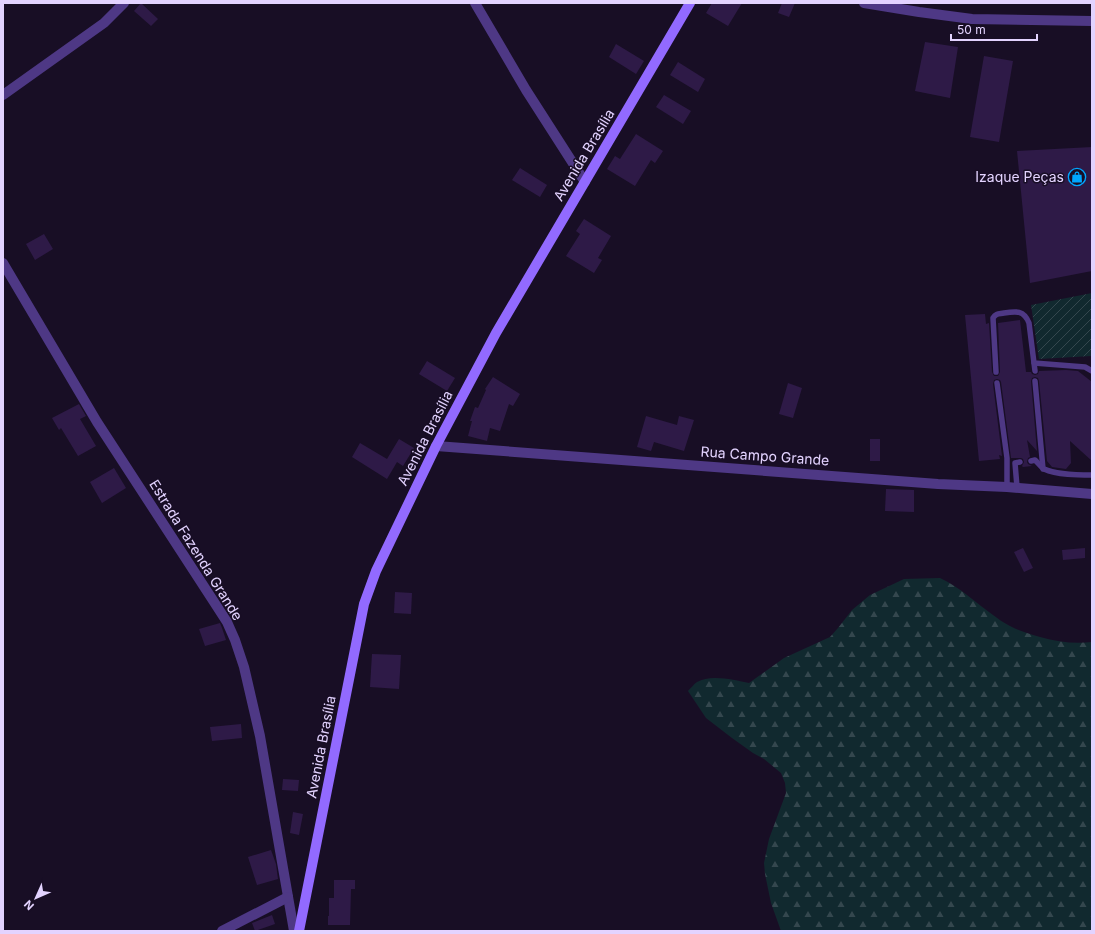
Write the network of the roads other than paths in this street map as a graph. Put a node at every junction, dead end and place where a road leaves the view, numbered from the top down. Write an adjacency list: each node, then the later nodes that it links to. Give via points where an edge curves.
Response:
1 (124, 3): 6 (street, via 104,23)
2 (475, 3): 7 (street, via 526,90)
3 (690, 3): 7 (main road, Avenida Brasília)
4 (864, 3): 5 (street, via 972,18)
5 (1092, 21)
6 (3, 95)
7 (585, 182): 15 (main road, Avenida Brasília, via 496,333)
8 (3, 263): 22 (street, Estrada Fazenda Grande, via 93,416 227,622 244,667 260,736)
9 (1034, 363): 10 (lane); 11 (lane, via 1085,367); 12 (lane, via 1027,317 1015,311 996,314 992,320)
10 (1035, 371)
11 (1092, 371)
12 (996, 372)
13 (1035, 381): 18 (lane)
14 (997, 383): 20 (lane)
15 (436, 446): 20 (street, Rua Campo Grande, via 938,484); 25 (main road, Avenida Brasília, via 376,570 364,604)
16 (1031, 461): 18 (lane, via 1035,460)
17 (1020, 462): 20 (lane, via 1015,463)
18 (1043, 469): 19 (lane, via 1065,474)
19 (1092, 475)
20 (1012, 487): 21 (street, Rua Campo Grande)
21 (1092, 494)
22 (288, 897): 23 (street); 24 (street, Estrada Fazenda Grande)
23 (222, 931)
24 (294, 931)
25 (299, 931)

